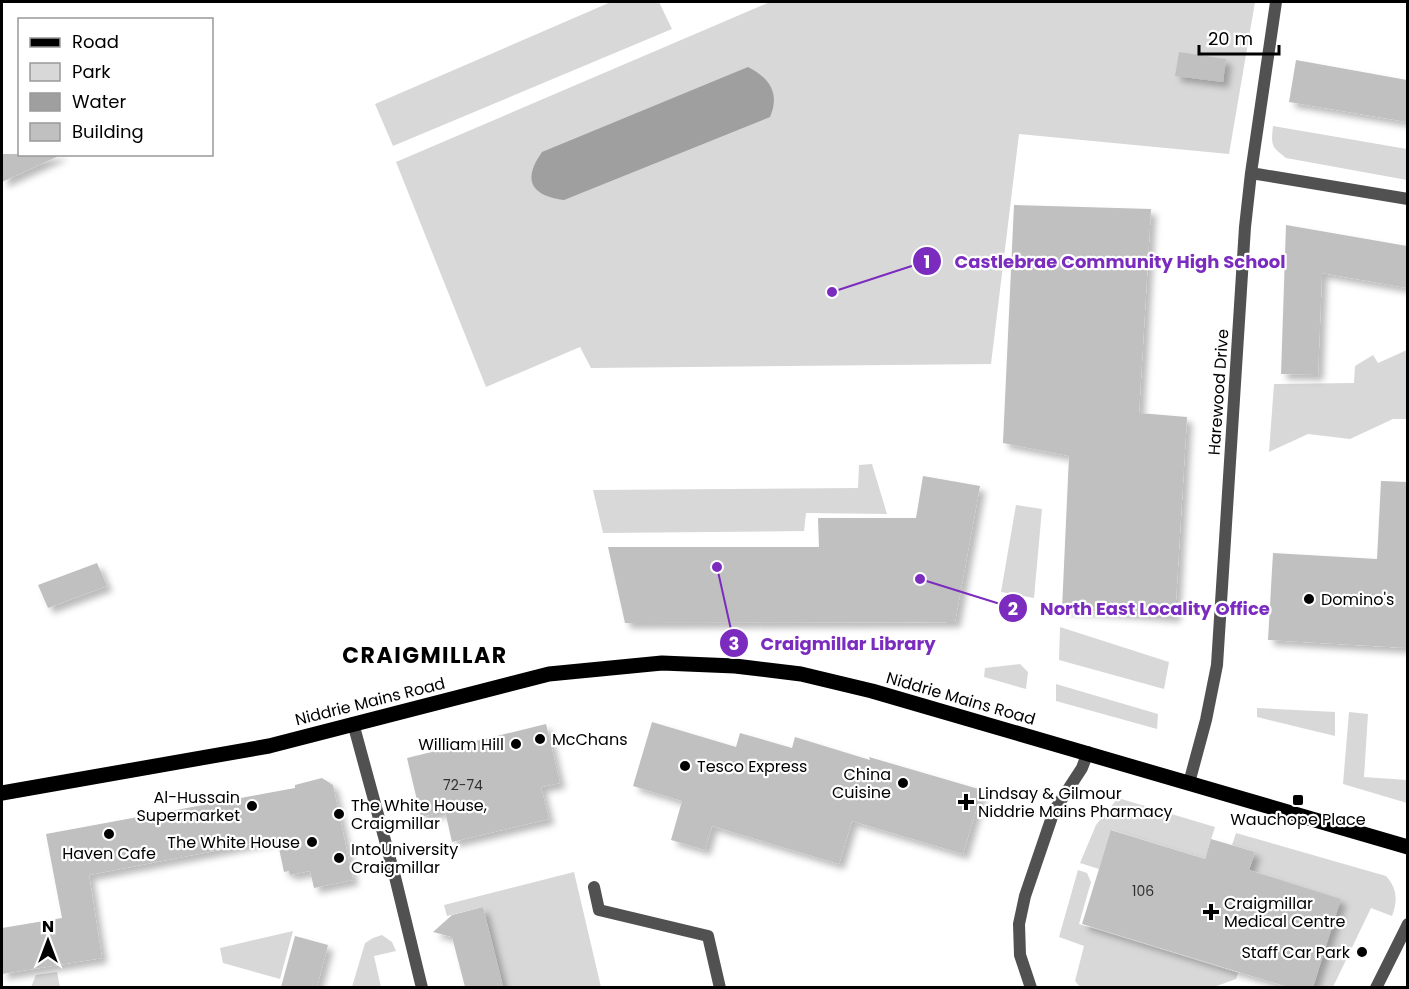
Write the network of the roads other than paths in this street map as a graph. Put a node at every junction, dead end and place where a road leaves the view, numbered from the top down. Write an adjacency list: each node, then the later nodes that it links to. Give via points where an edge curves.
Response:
1 (1276, 2): 2 (street, Harewood Drive)
2 (1251, 173): 3 (street); 6 (street, Harewood Drive, via 1217,665)
3 (1407, 199)
4 (353, 723): 5 (main road, Niddrie Mains Road, via 549,674 662,663 801,674 895,696); 7 (main road, Niddrie Mains Road, via 269,746); 11 (street)
5 (1088, 753): 6 (main road, Niddrie Mains Road); 13 (street, via 1054,811 1024,896 1019,924 1020,955)
6 (1189, 783): 8 (main road, Niddrie Mains Road)
7 (2, 793)
8 (1407, 847)
9 (594, 887): 12 (street, via 599,910 708,936)
10 (1407, 924): 14 (street)
11 (422, 987)
12 (720, 987)
13 (1031, 987)
14 (1376, 987)

